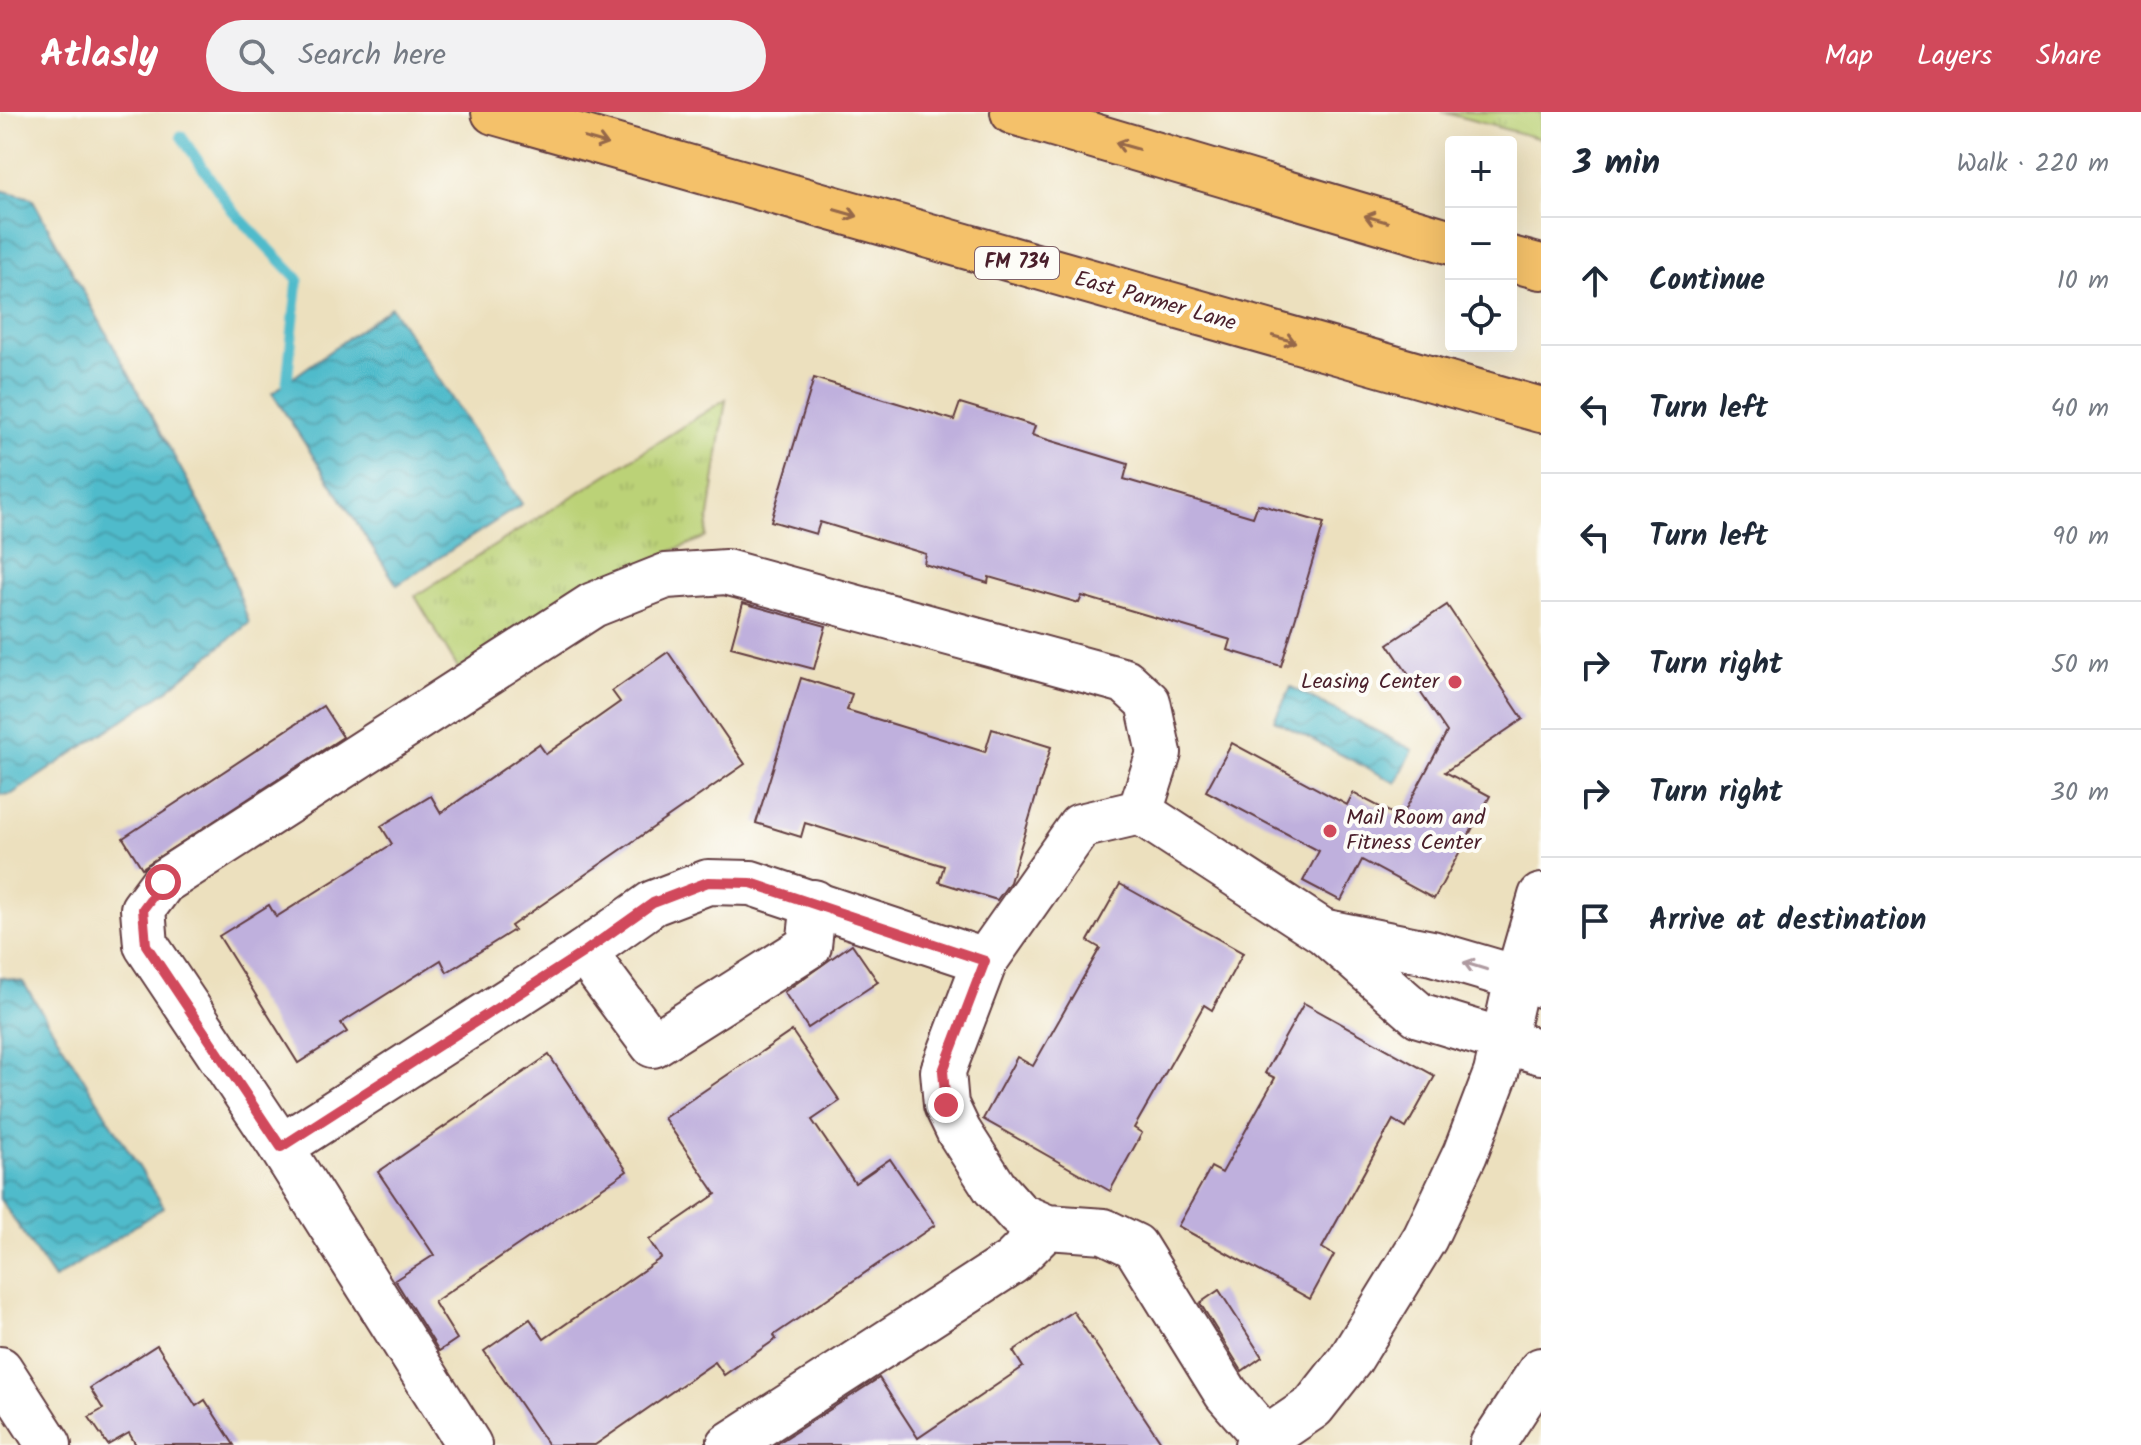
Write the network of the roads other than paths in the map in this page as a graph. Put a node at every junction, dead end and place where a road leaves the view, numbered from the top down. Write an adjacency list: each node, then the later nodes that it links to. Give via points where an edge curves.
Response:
1 (494, 112): 6 (main road, East Parmer Lane / FM 734, one-way to 6)
2 (1013, 112): 3 (main road, one-way to 2)
3 (1445, 240)
4 (1517, 261): 5 (main road)
5 (1541, 267)
6 (1541, 410)
7 (1140, 812): 10 (street); 12 (street, via 1080,826); 15 (street, via 1159,753 1148,702 1125,681 726,572 666,576 631,589 593,605 163,882 143,909 152,956)
8 (1541, 896): 13 (street)
9 (814, 902): 11 (street, via 751,883 708,882 653,903); 11 (street, via 809,946 653,1045); 12 (street)
10 (1324, 932): 13 (street, one-way to 10, via 1432,953); 14 (street, via 1419,1015)
11 (584, 952): 15 (street)
12 (985, 961): 16 (street, via 943,1071 946,1105 995,1188 1019,1215)
13 (1529, 982): 14 (street)
14 (1522, 1046): 19 (street, via 1496,1073 1425,1238 1350,1360 1313,1407)
15 (281, 1147): 21 (street)
16 (1047, 1227): 19 (street, via 1104,1231 1135,1246); 22 (street, via 1012,1262)
17 (0, 1369): 20 (street)
18 (1541, 1370): 23 (street)
19 (1262, 1442)
20 (49, 1445)
21 (469, 1445)
22 (729, 1445)
23 (1492, 1445)

